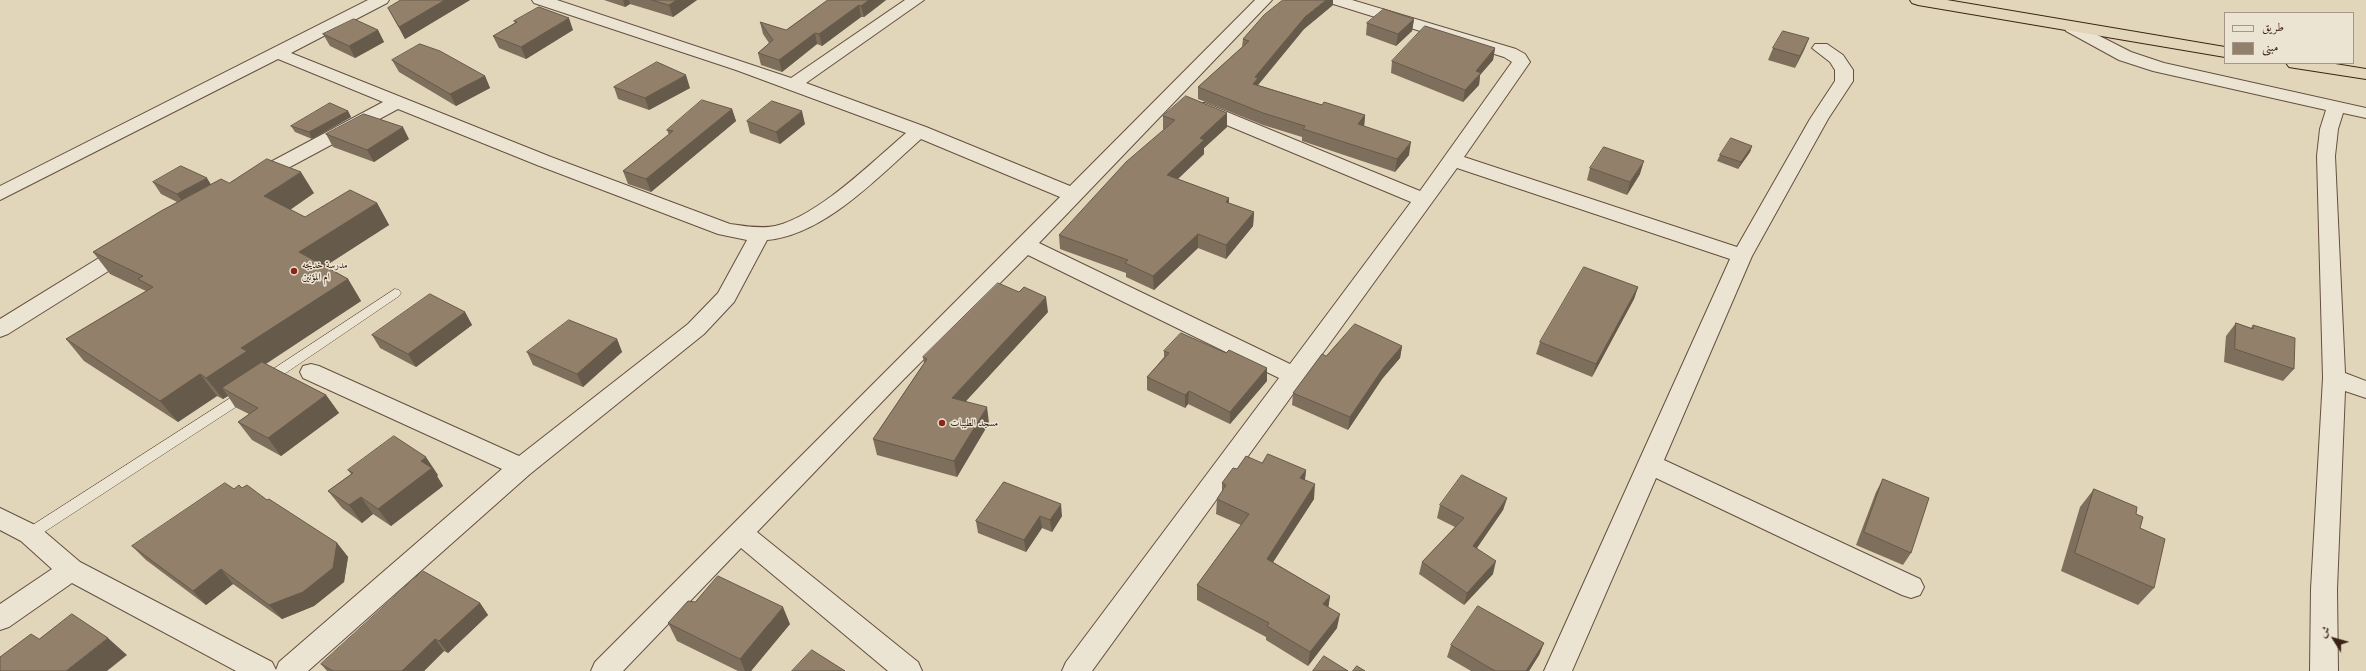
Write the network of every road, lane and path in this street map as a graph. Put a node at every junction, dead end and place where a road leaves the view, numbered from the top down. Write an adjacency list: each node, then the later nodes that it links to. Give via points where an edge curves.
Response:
1 (381, 0): 12 (street)
2 (540, 0): 17 (street, via 684,46)
3 (915, 0): 17 (street)
4 (1264, 0): 18 (street)
5 (1336, 0): 23 (street, via 1510,53 1519,58 1521,62)
6 (1918, 0): 8 (highway)
7 (1977, 0): 9 (highway)
8 (2072, 27): 11 (highway); 20 (street, via 2125,56 2159,67)
9 (2224, 40)
10 (1821, 48): 31 (street, via 1837,59 1844,70 1844,81 1819,119)
11 (2224, 52)
12 (277, 53): 19 (street); 25 (street)
13 (2354, 60): 14 (highway)
14 (2366, 62)
15 (2302, 64): 16 (highway)
16 (2366, 74)
17 (792, 85): 22 (street)
18 (1170, 95): 26 (street); 27 (street)
19 (397, 102): 24 (street); 28 (street, via 724,229)
20 (2336, 106): 21 (street); 36 (street, via 2329,129 2326,156)
21 (2366, 113)
22 (919, 131): 26 (street); 28 (street, via 812,218 779,232)
23 (1453, 160): 27 (street); 31 (street)
24 (238, 187)
25 (0, 194)
26 (1073, 195): 30 (street)
27 (1423, 200): 35 (street)
28 (760, 234): 39 (street, via 726,297 696,328 664,356)
29 (146, 239): 33 (street)
30 (1026, 245): 35 (street); 41 (street, via 895,374)
31 (1742, 256): 38 (street)
32 (395, 293): 42 (lane)
33 (0, 329)
34 (311, 372): 39 (street)
35 (1293, 374): 50 (street)
36 (2334, 378): 37 (street); 52 (street, via 2324,589)
37 (2366, 390)
38 (1649, 464): 44 (street); 51 (street)
39 (521, 467): 47 (street)
40 (0, 518): 42 (street)
41 (741, 533): 48 (street); 49 (street)
42 (30, 534): 43 (street)
43 (71, 570): 45 (street); 46 (street)
44 (1911, 587)
45 (0, 619)
46 (262, 671)
47 (289, 671)
48 (605, 671)
49 (908, 671)
50 (1076, 671)
51 (1558, 671)
52 (2324, 671)

